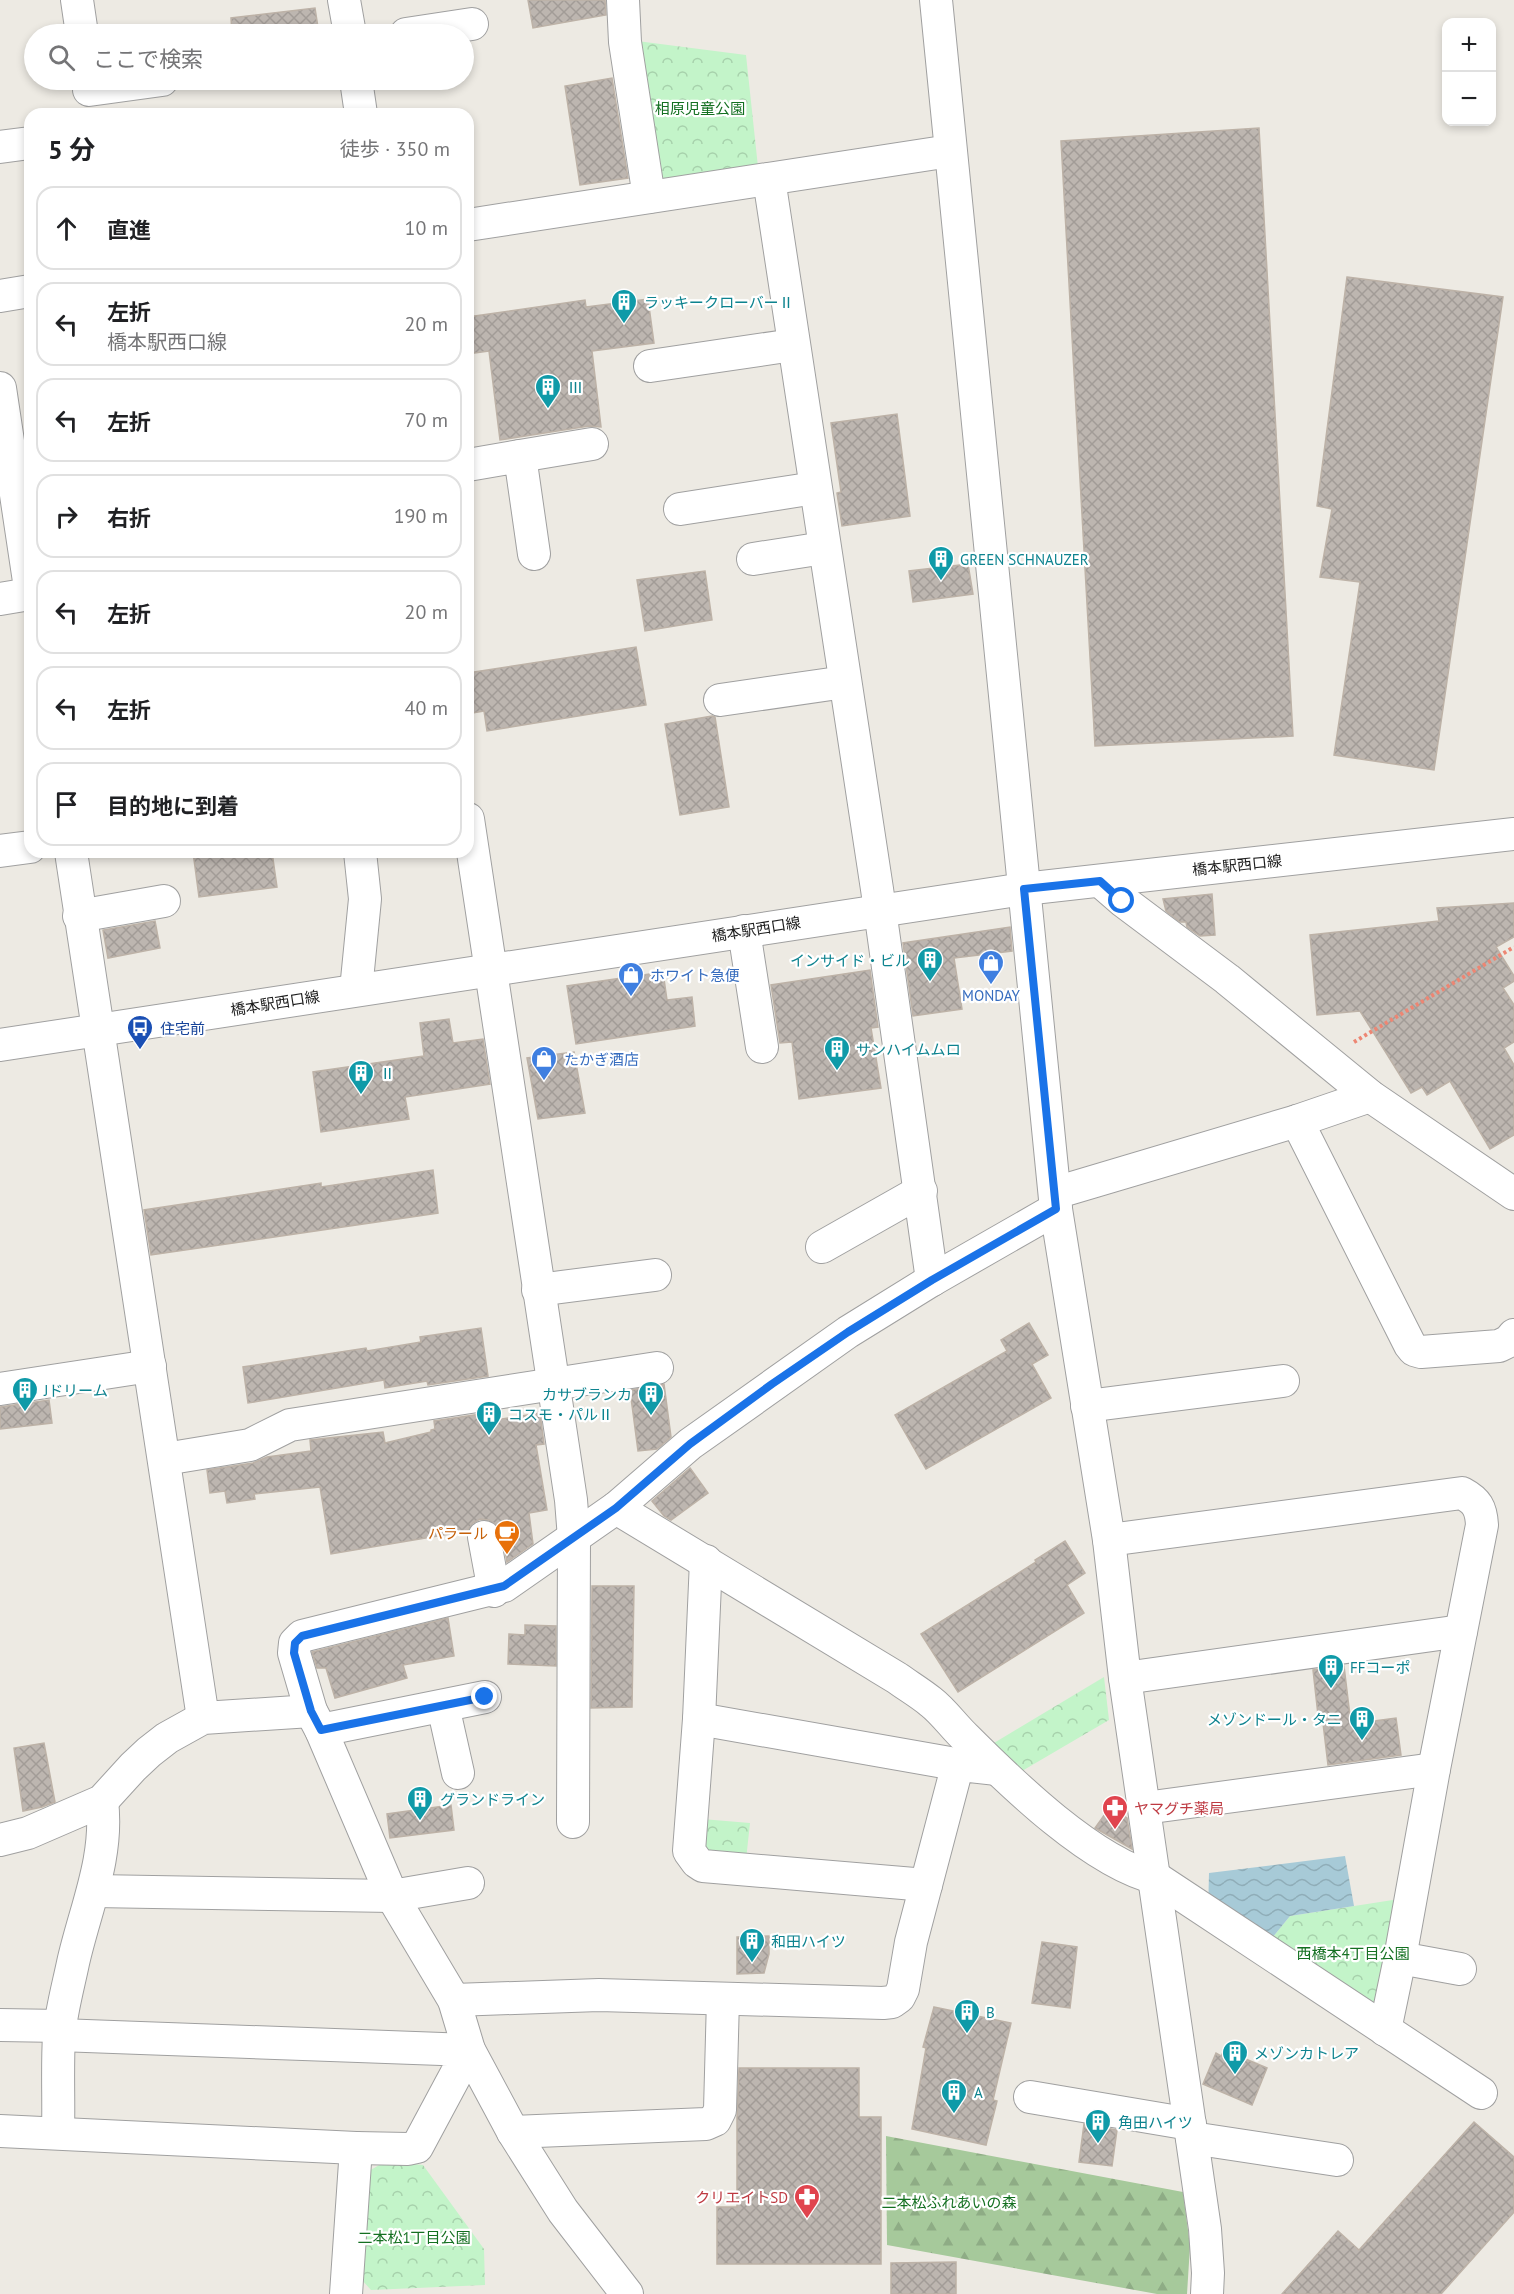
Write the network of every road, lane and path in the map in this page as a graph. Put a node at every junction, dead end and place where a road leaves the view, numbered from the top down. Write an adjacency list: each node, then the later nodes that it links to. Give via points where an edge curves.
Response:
1 (77, 0): 5 (street)
2 (344, 0): 6 (street)
3 (623, 0): 15 (street, via 625,42)
4 (936, 0): 13 (street)
5 (81, 24)
6 (348, 24)
7 (111, 90): 9 (street)
8 (358, 90): 10 (street)
9 (90, 94)
10 (361, 108)
11 (24, 144): 12 (street)
12 (0, 147)
13 (950, 151): 14 (street); 42 (street)
14 (769, 179): 15 (street); 19 (street)
15 (649, 197): 16 (street)
16 (474, 224)
17 (24, 292): 18 (street)
18 (0, 296)
19 (794, 345): 20 (street); 25 (street)
20 (650, 366)
21 (0, 388): 27 (street)
22 (592, 444): 23 (street)
23 (520, 456): 24 (street); 29 (street)
24 (474, 464)
25 (815, 488): 26 (street); 28 (street)
26 (680, 509)
27 (24, 548)
28 (824, 548): 30 (street); 33 (street)
29 (534, 554)
30 (753, 559)
31 (24, 595): 32 (street)
32 (0, 599)
33 (845, 682): 34 (street); 44 (street)
34 (720, 700)
35 (1514, 834): 41 (street, 橋本駅西口線)
36 (24, 848): 37 (street)
37 (0, 851)
38 (474, 857): 48 (street)
39 (72, 858): 45 (street)
40 (361, 858): 49 (street, via 365,899)
41 (1100, 881): 42 (street, 橋本駅西口線); 53 (street)
42 (1024, 889): 44 (street, 橋本駅西口線); 58 (street)
43 (164, 901): 45 (street)
44 (879, 910): 46 (street, 橋本駅西口線); 56 (street)
45 (79, 916): 50 (street)
46 (744, 931): 48 (street, 橋本駅西口線); 52 (street)
47 (1514, 947): 53 (path)
48 (492, 971): 49 (street, 橋本駅西口線); 62 (street)
49 (356, 990): 50 (street, 橋本駅西口線)
50 (99, 1029): 51 (street, 橋本駅西口線); 64 (street)
51 (0, 1045)
52 (762, 1047)
53 (1325, 1059): 54 (street)
54 (1370, 1096): 55 (street); 57 (street)
55 (1297, 1121): 58 (street); 63 (street, via 1414,1350 1499,1346)
56 (921, 1191): 59 (street); 61 (street)
57 (1514, 1194)
58 (1055, 1201): 61 (street); 69 (street)
59 (822, 1247)
60 (655, 1275): 62 (street)
61 (932, 1280): 71 (street, via 772,1384 690,1444)
62 (538, 1290): 67 (street)
63 (1514, 1335)
64 (150, 1366): 68 (street); 70 (street)
65 (657, 1368): 67 (street)
66 (1264, 1377): 69 (street)
67 (553, 1386): 70 (street, via 290,1425 250,1444); 73 (street)
68 (0, 1389)
69 (1087, 1406): 74 (street)
70 (165, 1458): 81 (street)
71 (616, 1508): 73 (street); 75 (street)
72 (484, 1537): 76 (street)
73 (574, 1538): 76 (street); 90 (street)
74 (1109, 1540): 77 (street, via 1462,1493 1474,1499 1481,1511 1482,1525); 78 (street)
75 (706, 1561): 82 (street); 85 (street, via 932,1702)
76 (494, 1591): 83 (street, via 302,1636 295,1643 294,1653)
77 (1461, 1631): 78 (street); 86 (street)
78 (1125, 1678): 89 (street)
79 (485, 1697): 80 (street)
80 (443, 1706): 83 (street); 87 (street)
81 (203, 1718): 83 (street); 88 (street, via 149,1752)
82 (699, 1719): 84 (street); 94 (street, via 689,1851 697,1862 703,1866)
83 (316, 1721): 96 (street)
84 (961, 1765): 85 (street); 94 (street)
85 (997, 1769): 92 (street, via 1094,1848 1134,1872)
86 (1434, 1769): 89 (street); 97 (street)
87 (458, 1773)
88 (102, 1801): 91 (street, via 28,1833); 95 (street, via 105,1824)
89 (1145, 1808): 92 (street)
90 (573, 1822)
91 (0, 1840)
92 (1155, 1878): 103 (street); 108 (street)
93 (468, 1883): 96 (street)
94 (926, 1885): 99 (street, via 903,1989 892,2002)
95 (94, 1891): 96 (street); 102 (street, via 74,1960)
96 (392, 1896): 100 (street)
97 (1400, 1958): 98 (street); 103 (street)
98 (1460, 1969)
99 (723, 1999): 100 (street, via 599,1995); 109 (street, via 720,2110 715,2120 706,2124)
100 (454, 2000): 104 (street)
101 (0, 2025): 102 (street)
102 (60, 2030): 104 (street); 110 (street)
103 (1385, 2030): 105 (street)
104 (469, 2050): 109 (street); 111 (street, via 417,2147)
105 (1481, 2093)
106 (1030, 2097): 108 (street)
107 (0, 2130): 110 (street)
108 (1191, 2131): 112 (street); 115 (street, via 1205,2229)
109 (513, 2132): 114 (street, via 563,2211)
110 (58, 2133): 111 (street)
111 (356, 2148): 113 (street)
112 (1336, 2160)
113 (346, 2294)
114 (623, 2294)
115 (1207, 2294)

